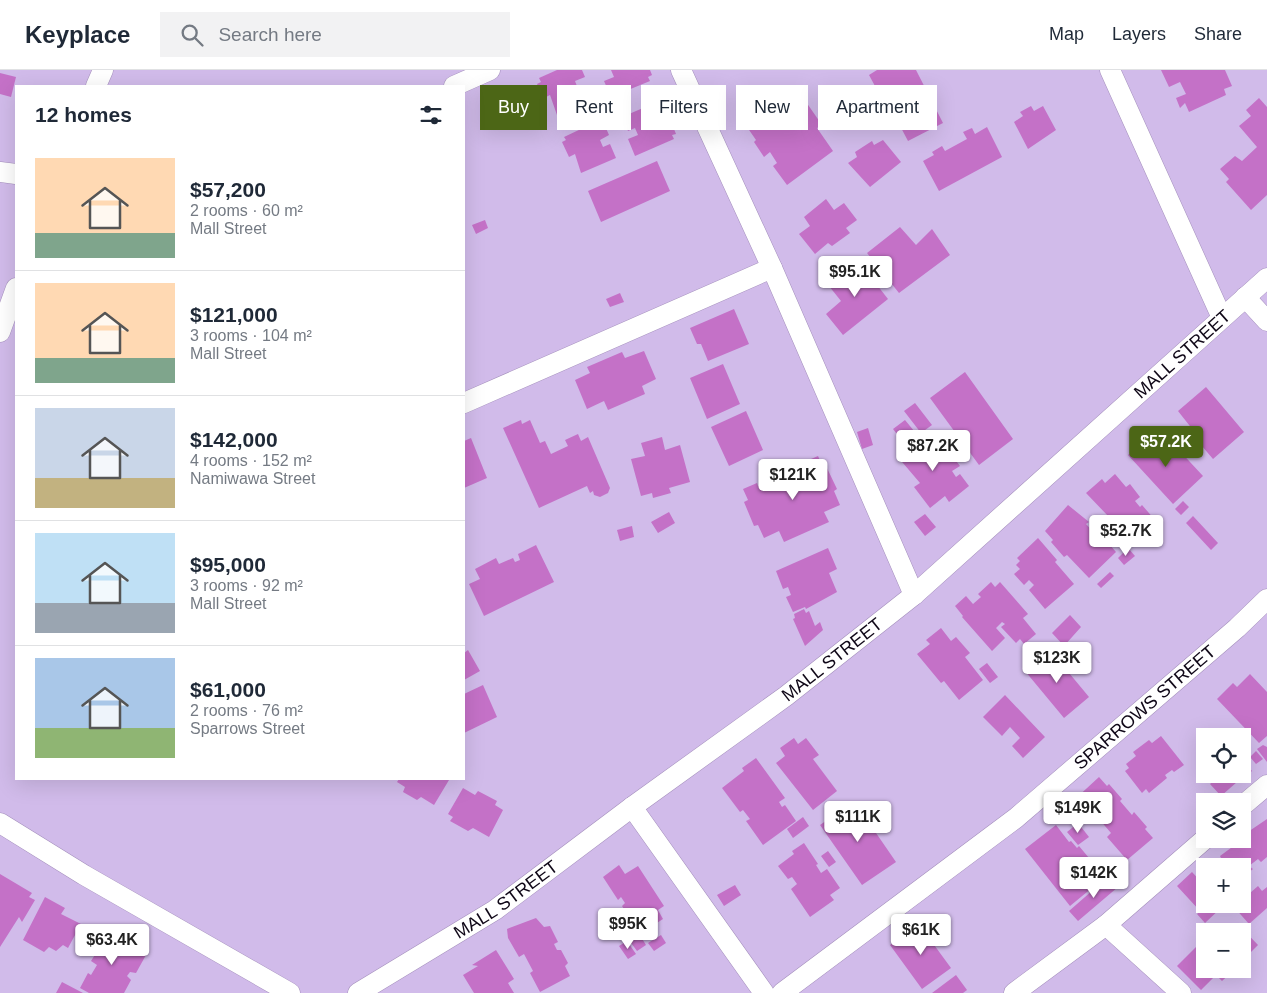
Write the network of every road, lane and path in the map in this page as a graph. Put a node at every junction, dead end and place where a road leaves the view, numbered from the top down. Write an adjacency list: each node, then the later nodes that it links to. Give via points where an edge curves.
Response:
1 (103, 70): 5 (street)
2 (490, 70): 6 (street)
3 (681, 70): 9 (street)
4 (1110, 70): 13 (street)
5 (96, 85)
6 (456, 85)
7 (0, 172): 8 (street)
8 (15, 174)
9 (772, 268): 16 (street); 17 (street)
10 (1267, 278): 12 (street, MALL STREET)
11 (15, 291): 15 (street)
12 (1245, 297): 13 (street, MALL STREET); 14 (street)
13 (1222, 318): 17 (street, MALL STREET)
14 (1267, 321)
15 (0, 332)
16 (465, 403)
17 (914, 595): 21 (street, MALL STREET, via 786,696)
18 (1267, 599): 28 (street, SPARROWS STREET, via 1016,818)
19 (1267, 785): 20 (street)
20 (1251, 798)
21 (632, 807): 26 (street, MALL STREET, via 495,910); 27 (street)
22 (0, 823): 25 (street, via 84,876)
23 (1196, 848): 24 (street)
24 (1106, 925): 29 (street); 30 (street)
25 (290, 993)
26 (358, 993)
27 (764, 993)
28 (782, 993)
29 (1014, 993)
30 (1181, 993)

